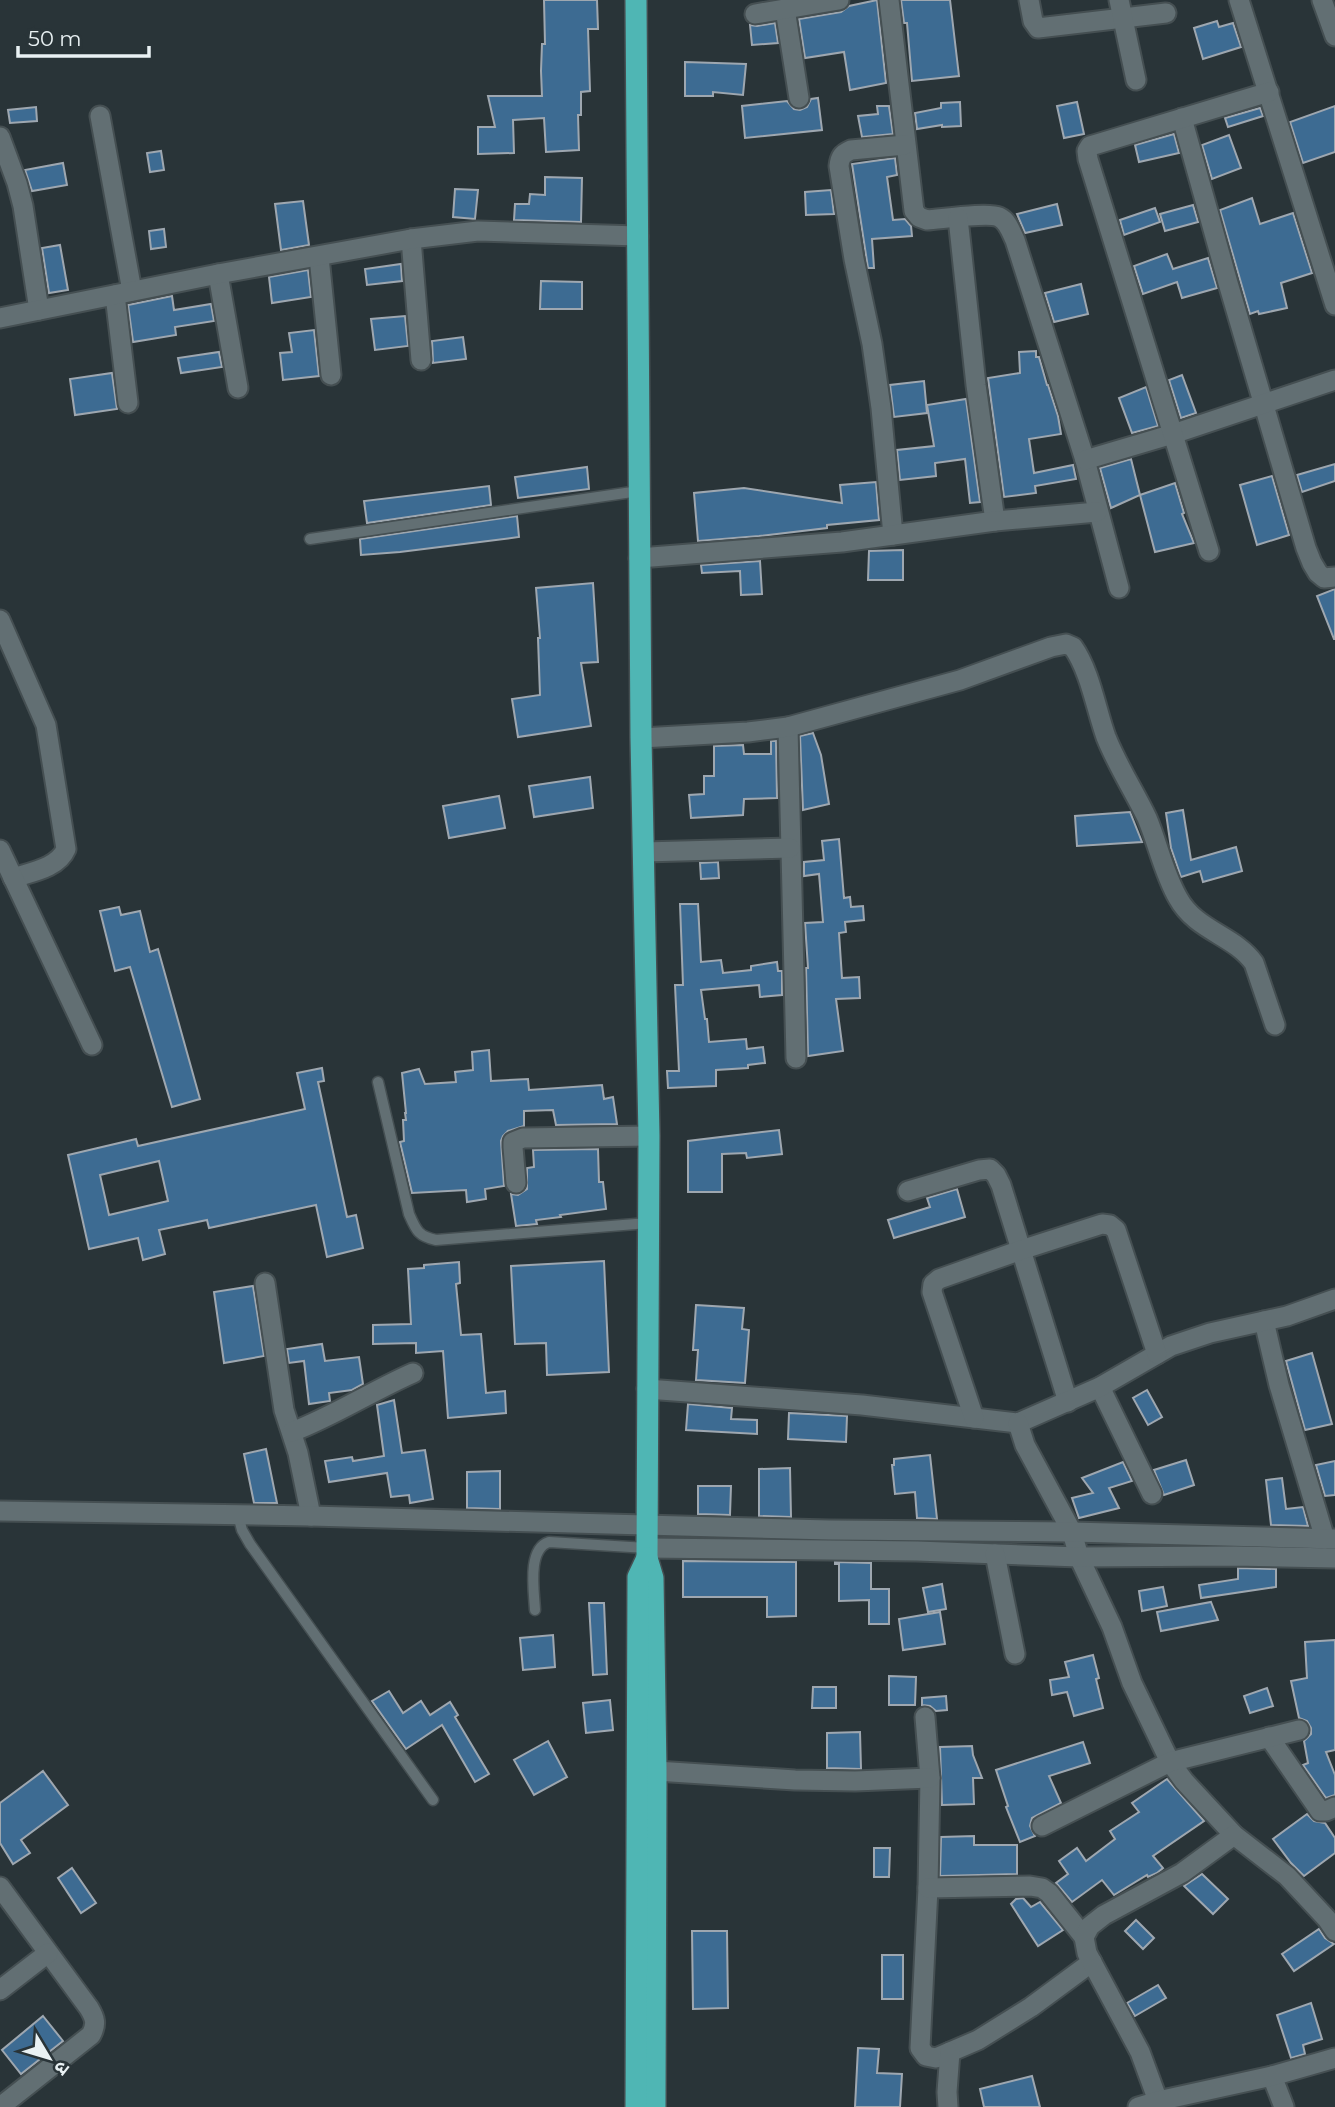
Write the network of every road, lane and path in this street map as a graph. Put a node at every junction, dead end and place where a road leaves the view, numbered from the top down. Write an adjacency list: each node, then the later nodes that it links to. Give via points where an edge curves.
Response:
1 (636, 0): 20 (highway)
2 (839, 0): 7 (street)
3 (889, 0): 18 (street)
4 (1029, 0): 8 (street, via 1038,28)
5 (1239, 0): 13 (street)
6 (1322, 0): 11 (street)
7 (785, 9): 10 (street); 14 (street)
8 (1121, 9): 9 (street); 12 (street)
9 (1166, 13)
10 (755, 14)
11 (1335, 36)
12 (1136, 80)
13 (1269, 92): 16 (street); 25 (street)
14 (799, 98)
15 (100, 116): 24 (street)
16 (1182, 118): 33 (street); 34 (street, via 1090,146 1087,151)
17 (0, 137): 26 (street, via 23,206)
18 (905, 145): 19 (street, via 914,211 927,220); 39 (street, via 850,150 840,158 839,166 872,344)
19 (958, 218): 35 (street, via 988,216 1007,224); 38 (street)
20 (638, 236): 21 (street, via 478,231); 36 (highway)
21 (411, 239): 22 (street); 28 (street)
22 (319, 257): 23 (street); 29 (street)
23 (218, 274): 24 (street); 31 (street)
24 (123, 293): 26 (street); 32 (street)
25 (1335, 305)
26 (38, 310): 27 (street)
27 (0, 318)
28 (421, 360)
29 (331, 375)
30 (1333, 387): 33 (street)
31 (238, 388)
32 (128, 403)
33 (1264, 404): 34 (street); 43 (street, via 1312,563 1324,578)
34 (1173, 434): 35 (street); 41 (street)
35 (1085, 460): 37 (street)
36 (640, 491): 40 (lane); 42 (highway)
37 (1097, 512): 38 (street); 44 (street)
38 (995, 521): 39 (street)
39 (893, 535): 42 (street)
40 (310, 539)
41 (1209, 551)
42 (639, 558): 47 (highway)
43 (1335, 577)
44 (1119, 588)
45 (0, 620): 51 (street, via 46,725 66,849 55,863)
46 (788, 727): 47 (street); 48 (street); 52 (street, via 960,680 1051,647 1073,647 1107,740 1147,818 1177,897 1189,915 1248,955)
47 (641, 738): 50 (highway)
48 (790, 848): 50 (street); 54 (street)
49 (0, 850): 51 (street)
50 (644, 852): 56 (highway)
51 (13, 878): 53 (street)
52 (1275, 1025)
53 (92, 1045)
54 (796, 1058)
55 (378, 1082): 59 (lane, via 409,1214 424,1238)
56 (649, 1136): 57 (street, via 523,1138 513,1142); 59 (highway)
57 (516, 1182)
58 (908, 1191): 60 (street, via 990,1169 1001,1185)
59 (649, 1223): 67 (highway)
60 (1021, 1250): 64 (street, via 1110,1225 1116,1230); 68 (street); 69 (street, via 933,1284)
61 (265, 1283): 71 (street, via 284,1410)
62 (1335, 1299): 63 (street)
63 (1264, 1321): 64 (street, via 1210,1333); 77 (street, via 1279,1385)
64 (1157, 1354): 66 (street)
65 (413, 1373): 71 (street)
66 (1100, 1387): 68 (street); 72 (street)
67 (647, 1389): 69 (street); 76 (highway)
68 (1068, 1402): 70 (street)
69 (974, 1418): 70 (street)
70 (1018, 1423): 78 (street)
71 (292, 1432): 75 (street)
72 (1152, 1494)
73 (0, 1511): 74 (street)
74 (238, 1515): 75 (street); 90 (lane, via 250,1544)
75 (311, 1516): 76 (street)
76 (647, 1524): 78 (street); 79 (highway)
77 (1330, 1539): 78 (street)
78 (1076, 1545): 80 (street); 81 (street); 87 (street, via 1132,1684)
79 (647, 1553): 80 (street); 82 (lane, via 549,1542 541,1545 534,1562); 88 (highway, via 653,1578); 106 (highway, via 638,1577)
80 (995, 1554): 83 (street)
81 (1335, 1558)
82 (535, 1610)
83 (1015, 1654)
84 (925, 1717): 89 (street)
85 (1299, 1730): 86 (street)
86 (1269, 1737): 87 (street); 91 (street, via 1320,1811)
87 (1170, 1762): 92 (street); 93 (street)
88 (656, 1771): 89 (street, via 795,1780); 107 (highway)
89 (930, 1778): 95 (street)
90 (433, 1800)
91 (1335, 1807)
92 (1042, 1826)
93 (1234, 1835): 96 (street, via 1287,1876); 97 (street, via 1182,1873 1104,1915)
94 (0, 1887): 98 (street)
95 (928, 1888): 97 (street, via 1042,1888); 101 (street, via 920,2048 926,2056 936,2058)
96 (1333, 1922)
97 (1084, 1937): 99 (street)
98 (48, 1953): 100 (street); 105 (street, via 89,2008 96,2026 91,2035)
99 (1092, 1962): 101 (street, via 989,2034); 104 (street, via 1140,2052)
100 (0, 1990)
101 (950, 2052): 108 (street)
102 (1335, 2058): 103 (street)
103 (1272, 2077): 104 (street); 110 (street)
104 (1158, 2101): 109 (street)
105 (0, 2107)
106 (636, 2107)
107 (655, 2107)
108 (948, 2107)
109 (1138, 2107)
110 (1284, 2107)

